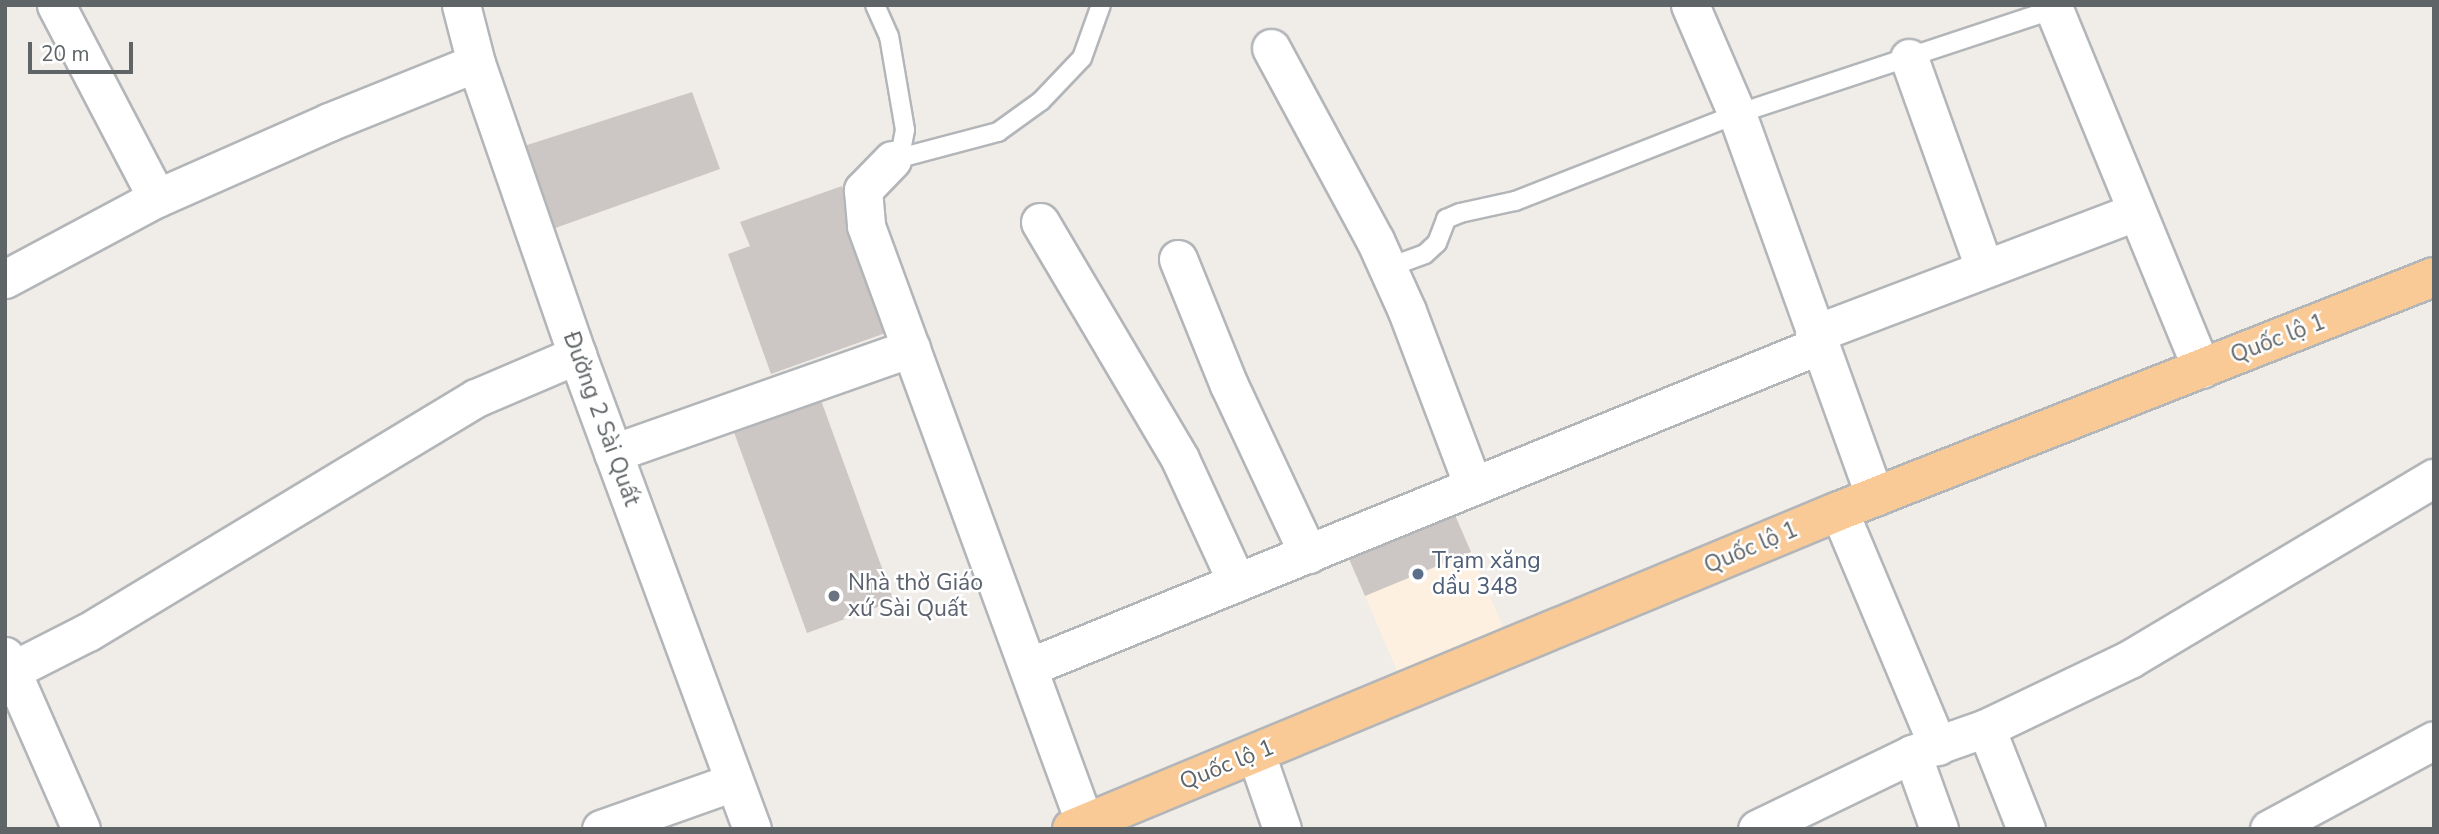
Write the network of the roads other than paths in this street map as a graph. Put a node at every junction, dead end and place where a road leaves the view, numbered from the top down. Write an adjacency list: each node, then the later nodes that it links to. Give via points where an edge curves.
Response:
1 (56, 5): 12 (street)
2 (874, 5): 11 (lane, via 889,36 905,130 901,150)
3 (1101, 5): 11 (lane, via 1082,58 1041,102 998,132)
4 (1690, 5): 10 (street)
5 (467, 7): 9 (street, Đường 2 Sài Quất)
6 (2059, 7): 8 (lane); 13 (street)
7 (1271, 48): 16 (street)
8 (1909, 58): 10 (lane); 17 (street)
9 (475, 63): 12 (street, via 329,121); 22 (street, Đường 2 Sài Quất)
10 (1737, 114): 16 (lane, via 1515,201 1446,219 1437,243 1425,254); 20 (street)
11 (892, 160): 21 (street, via 863,190 863,204)
12 (157, 198): 19 (street)
13 (2136, 212): 17 (street); 23 (street)
14 (1040, 222): 30 (street, via 1180,459)
15 (1178, 259): 29 (street, via 1229,384)
16 (1387, 268): 26 (street)
17 (1984, 268): 20 (street)
18 (2434, 278): 23 (highway, Quốc lộ 1)
19 (5, 279)
20 (1815, 340): 26 (street); 27 (street)
21 (911, 348): 24 (street); 32 (street)
22 (577, 355): 24 (street, Đường 2 Sài Quất); 31 (street, via 476,398 132,606)
23 (2202, 369): 27 (highway, Quốc lộ 1)
24 (613, 453): 37 (street, Đường 2 Sài Quất)
25 (2434, 478): 33 (street, via 2130,659)
26 (1473, 486): 29 (street)
27 (1875, 497): 28 (highway, Quốc lộ 1)
28 (1839, 511): 35 (street); 36 (highway, Quốc lộ 1)
29 (1308, 554): 30 (street)
30 (1237, 583): 32 (street)
31 (7, 667): 39 (street)
32 (1029, 667): 38 (street)
33 (1986, 728): 35 (street); 45 (street)
34 (2434, 740): 46 (street)
35 (1925, 750): 43 (street); 44 (street)
36 (1255, 754): 38 (highway, Quốc lộ 1); 42 (street)
37 (734, 782): 40 (street); 41 (street, Đường 2 Sài Quất)
38 (1079, 826)
39 (81, 829)
40 (601, 829)
41 (752, 829)
42 (1282, 829)
43 (1757, 829)
44 (1939, 829)
45 (2026, 829)
46 (2269, 829)

